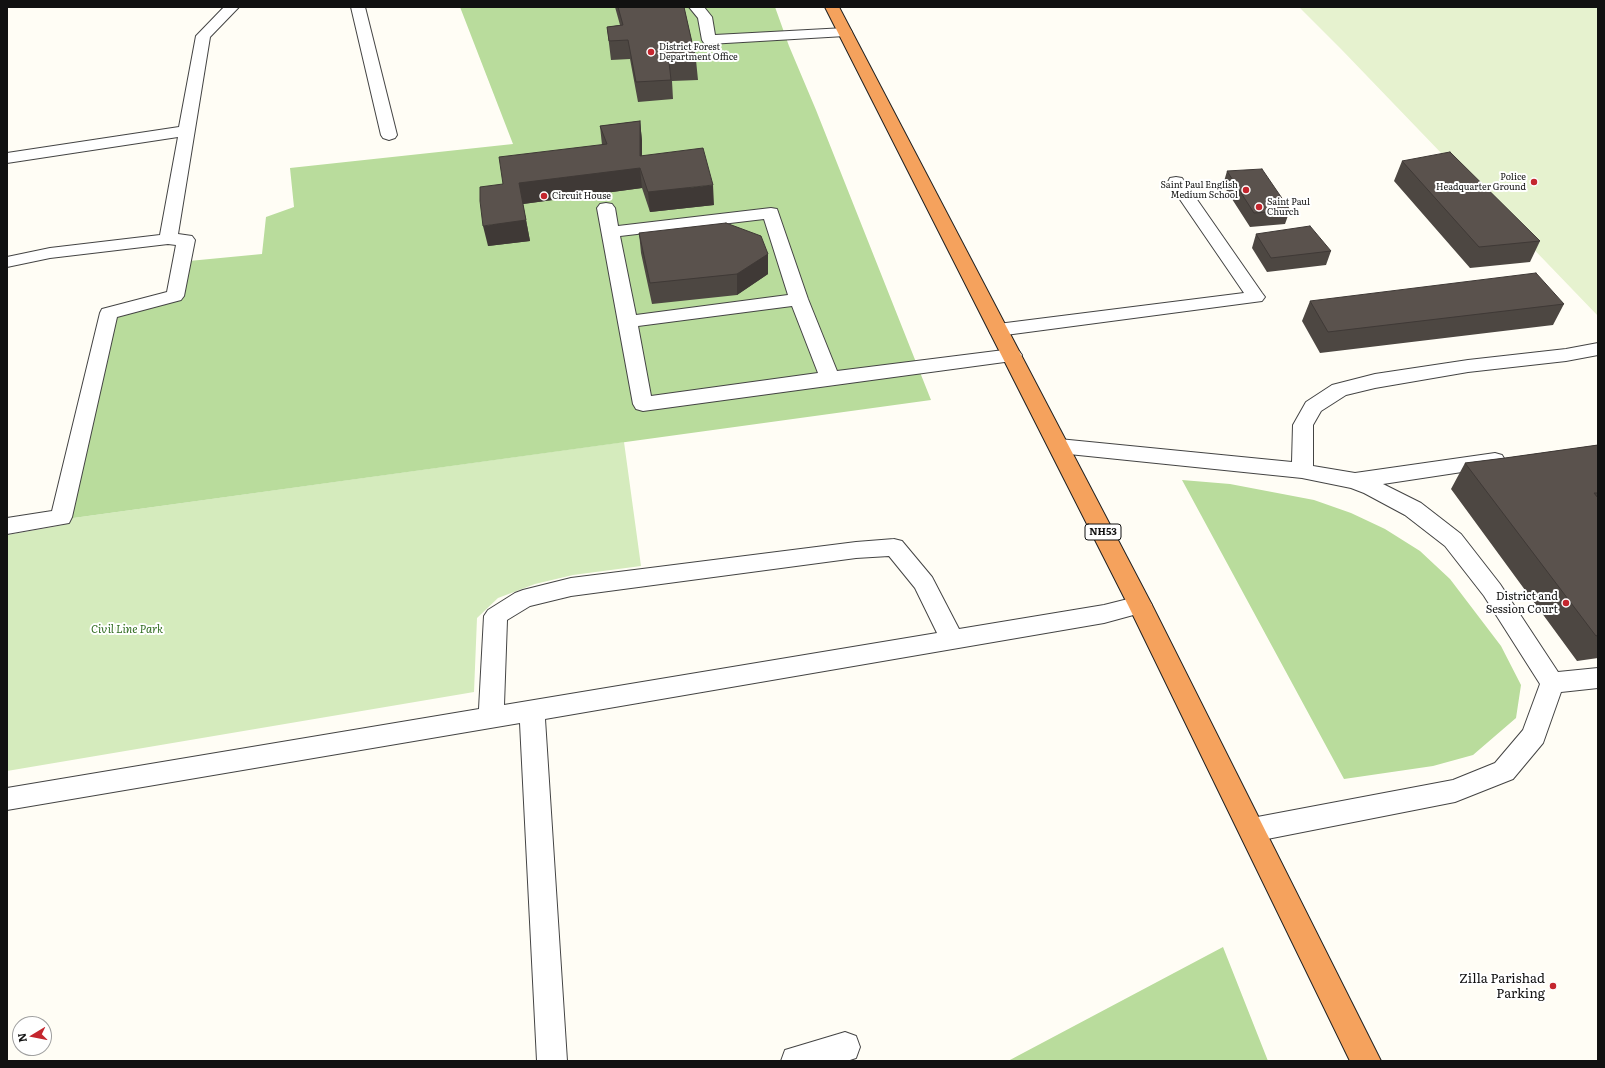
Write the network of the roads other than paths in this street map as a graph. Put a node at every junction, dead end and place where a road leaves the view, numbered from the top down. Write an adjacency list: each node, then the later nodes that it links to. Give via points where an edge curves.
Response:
1 (232, 7): 6 (street, via 203,36)
2 (358, 7): 7 (street)
3 (696, 7): 5 (street, via 705,17 709,40)
4 (832, 7): 5 (highway, NH53)
5 (845, 32): 16 (highway, NH53)
6 (186, 131): 8 (street); 12 (street)
7 (389, 135)
8 (7, 158)
9 (1176, 182): 16 (street, via 1256,298)
10 (606, 208): 11 (street)
11 (610, 232): 14 (street, via 771,213); 15 (street)
12 (168, 239): 13 (street, via 50,253); 24 (street, via 186,240 175,296 109,313 61,517)
13 (7, 262)
14 (799, 299): 15 (street); 19 (street)
15 (627, 322): 19 (street, via 643,404)
16 (998, 330): 18 (highway, NH53)
17 (1598, 349): 22 (street, via 1468,366 1339,390 1313,408 1303,425)
18 (1012, 355): 19 (street); 20 (highway, NH53)
19 (830, 378)
20 (1059, 446): 22 (street); 25 (highway, NH53)
21 (1512, 458): 23 (street)
22 (1302, 471): 23 (street)
23 (1355, 481): 28 (street, via 1413,508 1453,540 1492,590)
24 (7, 526)
25 (1140, 605): 26 (street, via 1104,614); 32 (highway, NH53)
26 (953, 640): 29 (street); 30 (street, via 924,583 894,547 571,588 523,599 496,616)
27 (1598, 678): 28 (street)
28 (1552, 683): 32 (street, via 1534,735 1504,771 1455,791)
29 (532, 711): 30 (street); 34 (street)
30 (491, 718): 31 (street)
31 (7, 799)
32 (1252, 830): 36 (highway, NH53)
33 (845, 1047): 35 (street)
34 (552, 1061)
35 (796, 1061)
36 (1366, 1061)

